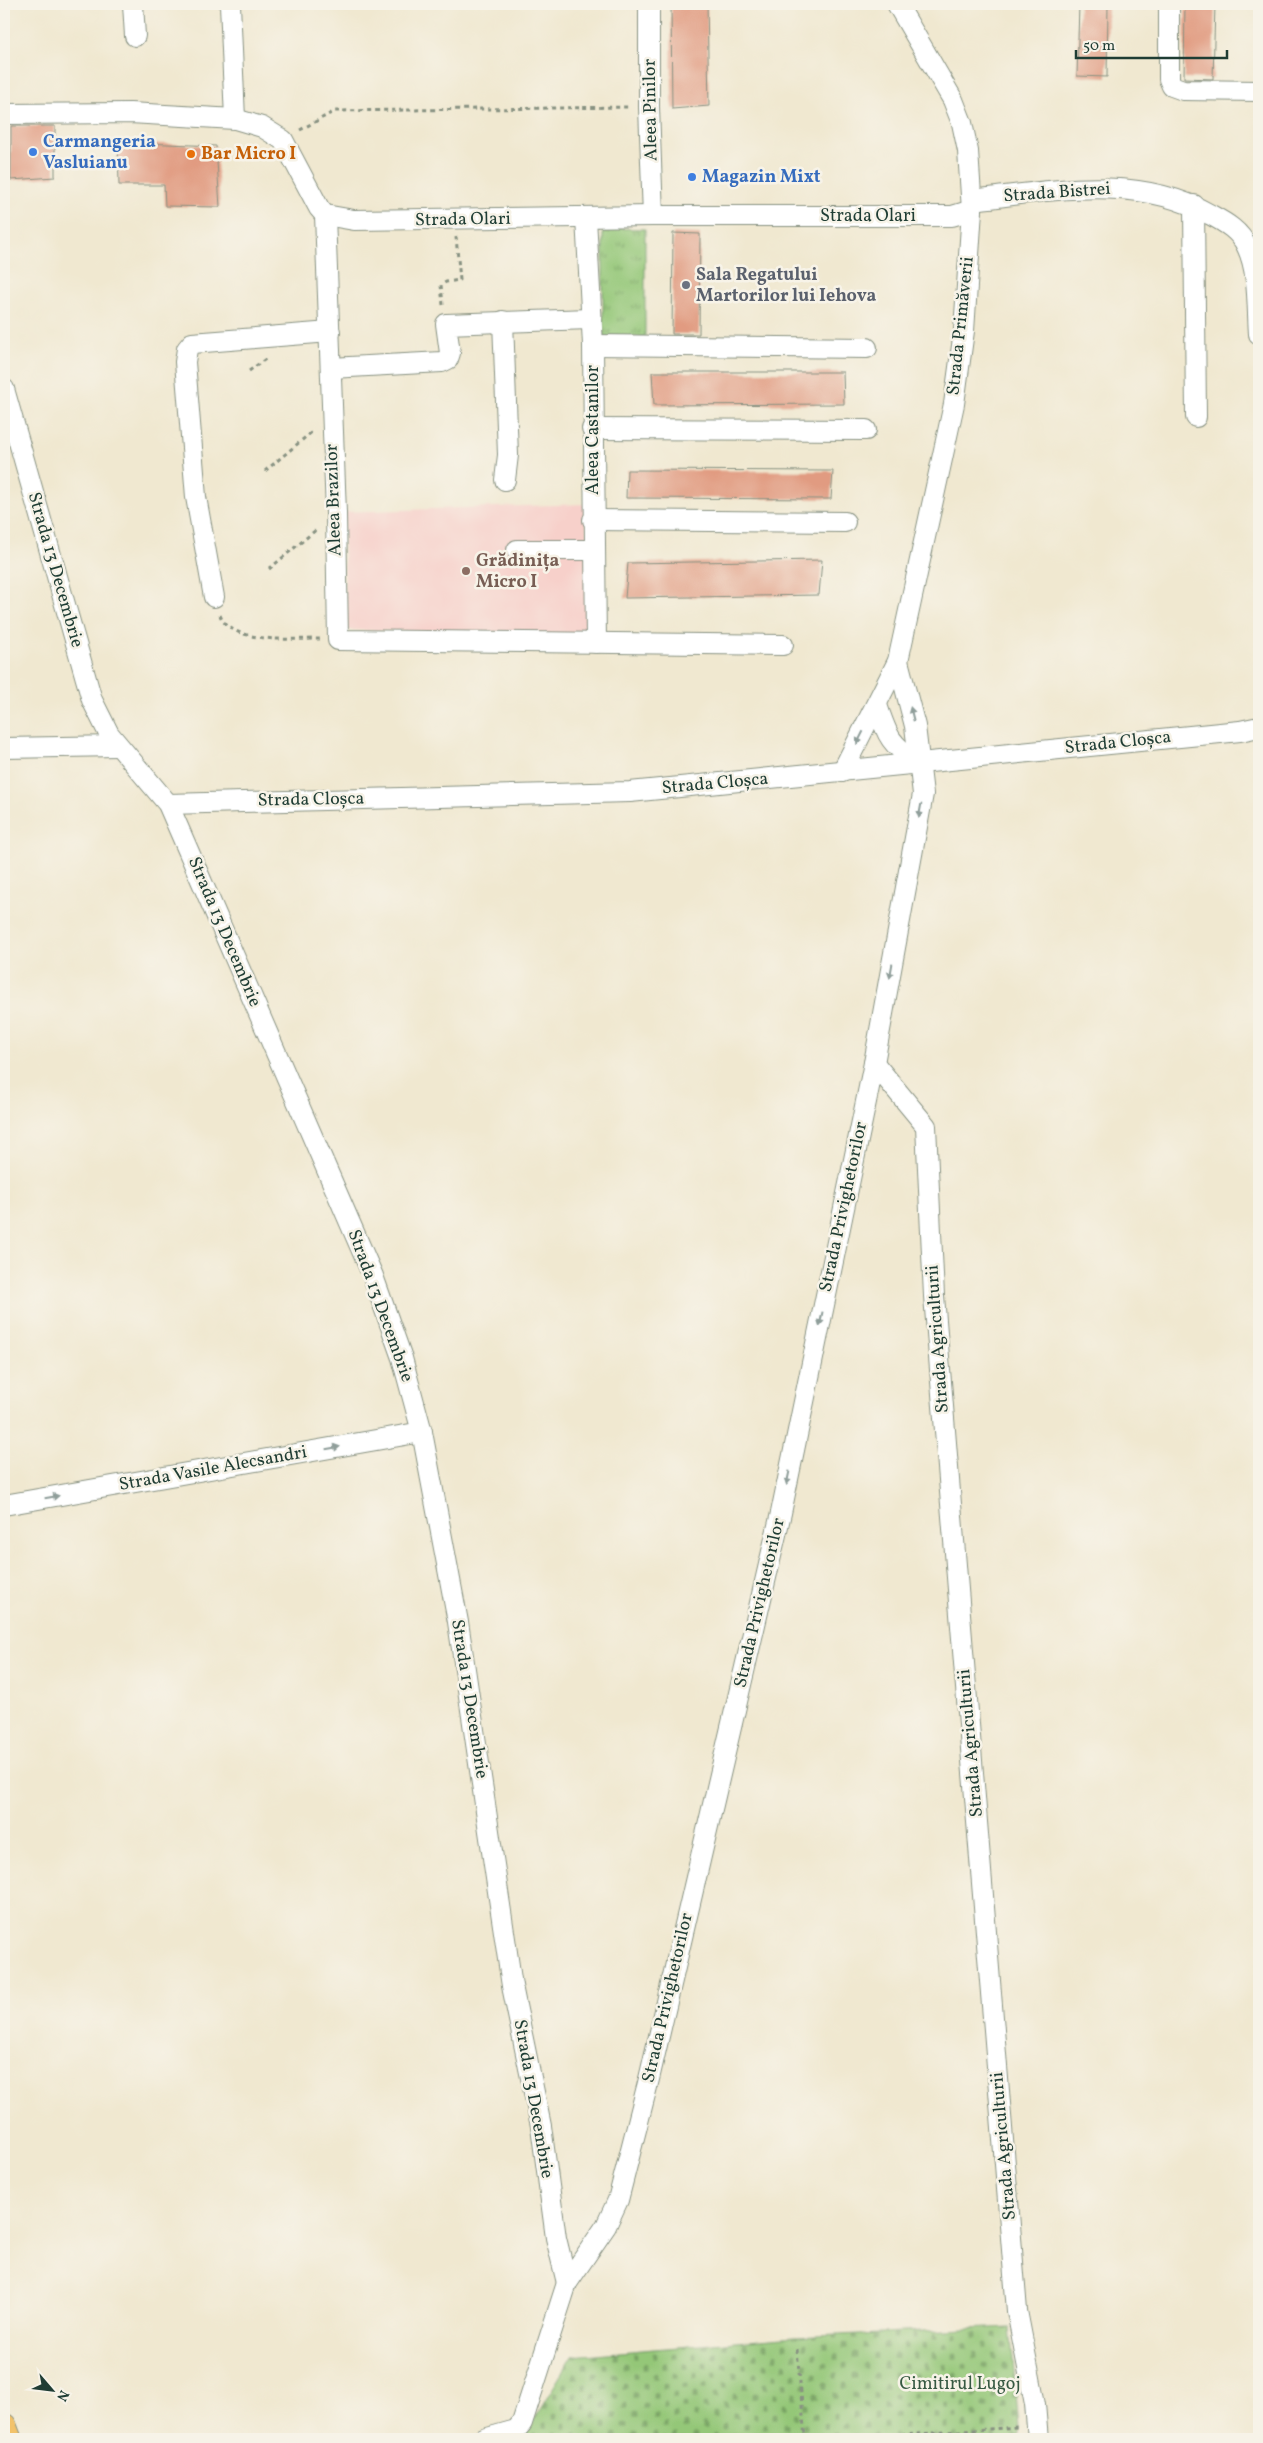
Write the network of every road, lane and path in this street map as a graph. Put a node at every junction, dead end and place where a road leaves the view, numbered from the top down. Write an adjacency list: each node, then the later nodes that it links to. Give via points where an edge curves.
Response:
1 (133, 4): 6 (street)
2 (230, 4): 10 (street)
3 (649, 4): 8 (street, Aleea Pinilor)
4 (897, 4): 12 (street, Strada Primăverii, via 940,74 962,123 968,151)
5 (1169, 4): 7 (street, via 1169,78 1172,86 1182,90)
6 (135, 36)
7 (1259, 91)
8 (650, 107): 11 (path, via 335,111); 15 (street, Aleea Pinilor)
9 (4, 114): 10 (street, via 130,113)
10 (235, 118): 11 (street, via 262,127)
11 (283, 140): 14 (street)
12 (972, 205): 13 (street, Strada Bistrei, via 1062,189 1102,187 1148,192); 15 (street, Strada Olari, via 952,216); 43 (street, Strada Primăverii, via 964,331 954,404)
13 (1194, 205): 22 (street, Strada Bistrei, via 1231,226 1247,247 1254,275); 28 (street)
14 (325, 215): 17 (street, Strada Olari, via 354,220); 21 (street, Aleea Brazilor)
15 (653, 216): 16 (street, Strada Olari)
16 (586, 218): 17 (street, Strada Olari); 18 (street, Aleea Castanilor)
17 (453, 219): 20 (path, via 460,280 441,285)
18 (590, 319): 19 (street); 23 (street, Aleea Castanilor)
19 (503, 321): 20 (street); 32 (street)
20 (446, 324): 25 (street, via 448,360)
21 (330, 332): 25 (street, Aleea Brazilor); 39 (street, via 192,343 187,349 196,497)
22 (1259, 334)
23 (593, 345): 24 (street); 29 (street, Aleea Castanilor)
24 (867, 348)
25 (331, 368): 27 (street, Aleea Brazilor)
26 (4, 389): 46 (street, Strada 13 Decembrie, via 92,700)
27 (331, 417): 31 (path); 33 (street, Aleea Brazilor)
28 (1196, 417)
29 (592, 429): 30 (street); 34 (street, Aleea Castanilor)
30 (866, 430)
31 (265, 471)
32 (506, 480)
33 (336, 513): 38 (path); 40 (street, Aleea Brazilor)
34 (593, 520): 35 (street); 37 (street, Aleea Castanilor)
35 (845, 522)
36 (517, 550): 37 (street)
37 (593, 550): 41 (street, Aleea Castanilor)
38 (269, 568)
39 (214, 597): 40 (path, via 222,620 236,633 270,638)
40 (338, 640): 41 (street)
41 (596, 643): 42 (street)
42 (783, 644)
43 (898, 661): 44 (street, Strada Primăverii); 48 (street, Strada Primăverii, one-way to 43, via 915,726)
44 (877, 705): 48 (street, via 891,741); 49 (street, Strada Primăverii, one-way to 49)
45 (1259, 727): 48 (street, Strada Cloșca)
46 (118, 746): 47 (street); 50 (street, Strada 13 Decembrie)
47 (4, 748)
48 (918, 763): 49 (street, Strada Cloșca); 51 (street, Strada Privighetorilor, one-way to 51, via 923,794)
49 (842, 772): 50 (street, Strada Cloșca, via 630,792)
50 (168, 804): 52 (street, Strada 13 Decembrie, via 373,1276 402,1358)
51 (874, 1062): 54 (street, Strada Privighetorilor, one-way to 54, via 781,1513 649,2080 618,2200 606,2226); 62 (street, Strada Agriculturii, via 926,1126 934,1296 1016,2301 1035,2404)
52 (422, 1432): 53 (street, Strada Vasile Alecsandri, one-way to 52); 54 (street, Strada 13 Decembrie, via 458,1622 512,1986 540,2118 556,2238)
53 (4, 1505)
54 (567, 2283): 59 (street, Strada Privighetorilor, via 522,2423 516,2430)
55 (797, 2349): 60 (path)
56 (4, 2426): 58 (main road)
57 (1019, 2426): 61 (path)
58 (9, 2439)
59 (484, 2439)
60 (805, 2439)
61 (844, 2439)
62 (1038, 2439)

